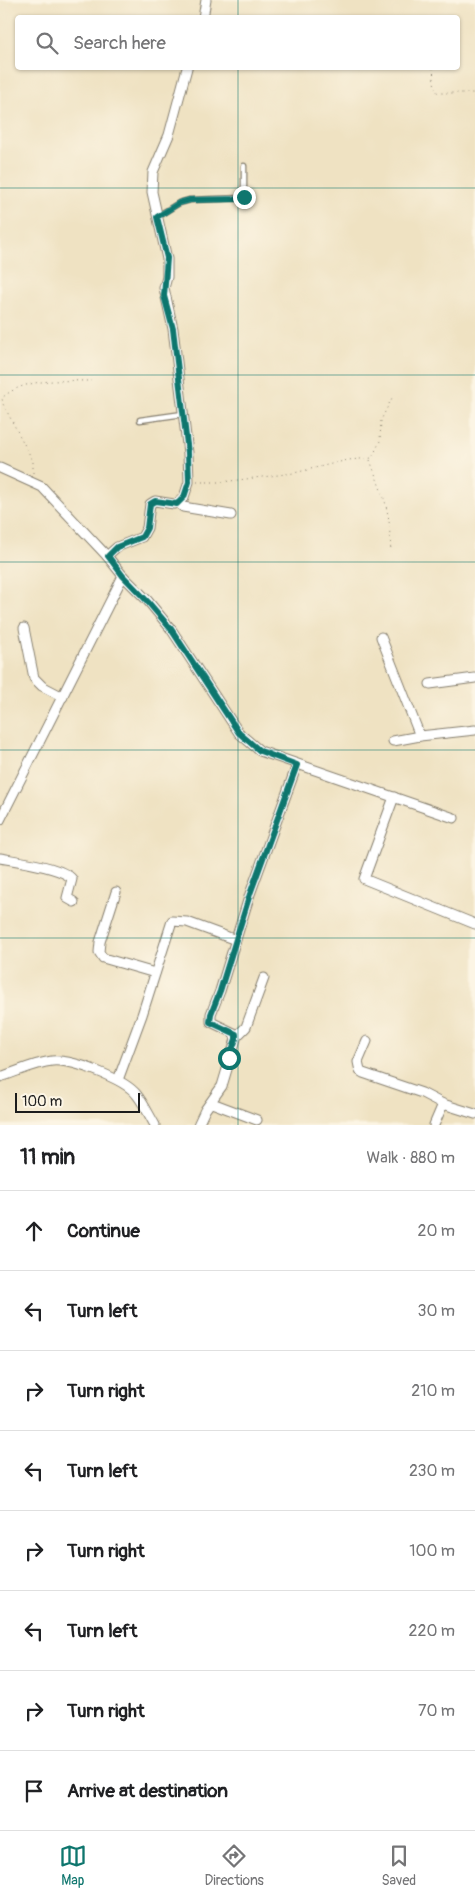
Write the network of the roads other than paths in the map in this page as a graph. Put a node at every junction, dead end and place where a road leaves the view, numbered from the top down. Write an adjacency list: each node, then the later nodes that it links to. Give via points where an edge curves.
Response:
1 (206, 0): 2 (street)
2 (203, 15)
3 (186, 70): 5 (street, via 169,136 153,172 152,192)
4 (244, 166): 5 (lane, via 242,198 185,201)
5 (157, 217): 6 (street, via 167,258 164,296 173,329)
6 (183, 414): 7 (lane); 9 (street, via 189,482 184,497)
7 (140, 420)
8 (0, 468): 11 (street, via 42,487)
9 (178, 503): 10 (street, via 183,507); 11 (street, via 152,502 142,537 117,547)
10 (231, 514)
11 (108, 556): 12 (street)
12 (123, 576): 17 (street); 21 (street, via 171,629 239,733 260,751)
13 (24, 628): 17 (street, via 34,678)
14 (381, 638): 19 (street)
15 (475, 678): 16 (street)
16 (430, 684)
17 (63, 697): 24 (street)
18 (475, 730): 19 (street)
19 (420, 736): 20 (street)
20 (393, 741)
21 (297, 765): 22 (street); 29 (street)
22 (394, 797): 23 (street); 28 (street, via 364,880)
23 (454, 818)
24 (0, 820)
25 (0, 858): 27 (street, via 68,875 72,879 67,898)
26 (116, 892): 30 (street, via 99,952 102,958)
27 (74, 902)
28 (475, 924)
29 (236, 940): 30 (street, via 187,922 172,921); 32 (street, via 210,1021)
30 (155, 973): 35 (street)
31 (264, 978): 32 (street, via 246,1027)
32 (237, 1036): 36 (street, via 226,1077)
33 (366, 1042): 37 (street, via 358,1062 360,1071)
34 (0, 1077): 35 (street, via 52,1061 79,1066)
35 (118, 1080): 40 (street, via 136,1094)
36 (212, 1103): 39 (street); 41 (street)
37 (443, 1104): 38 (street); 42 (street)
38 (475, 1114)
39 (257, 1120)
40 (155, 1125)
41 (198, 1125)
42 (434, 1125)

